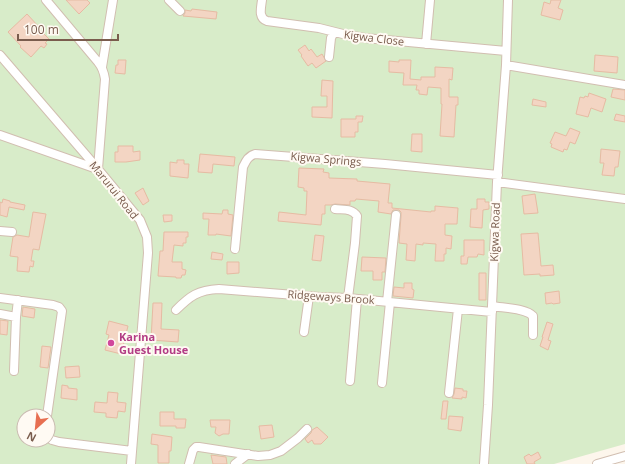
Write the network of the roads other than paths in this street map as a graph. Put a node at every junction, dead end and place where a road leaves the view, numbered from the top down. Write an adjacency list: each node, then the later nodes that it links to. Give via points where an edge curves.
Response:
1 (46, 0): 14 (street)
2 (112, 0): 14 (street)
3 (169, 0): 7 (street)
4 (262, 0): 8 (street, Kigwa Close, via 260,11 267,22)
5 (430, 0): 9 (street)
6 (508, 0): 10 (street, Kigwa Road)
7 (180, 11)
8 (334, 32): 9 (street, Kigwa Close); 12 (street)
9 (426, 44): 10 (street, Kigwa Close)
10 (506, 51): 13 (street, Kigwa Road)
11 (0, 55): 17 (street, Marurui Road)
12 (329, 57)
13 (506, 65): 15 (street); 18 (street, Kigwa Road)
14 (102, 67): 17 (street, via 105,79)
15 (625, 85)
16 (0, 135): 17 (street)
17 (98, 169): 45 (street, Marurui Road, via 140,220 147,237)
18 (498, 178): 19 (street); 24 (street, Kigwa Springs, via 385,164 254,154 248,157 243,168); 32 (street, Kigwa Road)
19 (625, 199)
20 (335, 209): 27 (street, via 352,210 357,216)
21 (396, 215): 30 (street)
22 (0, 231): 23 (street)
23 (12, 232)
24 (235, 249)
25 (309, 296): 27 (street, Ridgeways Brook); 33 (street, Ridgeways Brook, via 213,289 192,295); 36 (street)
26 (0, 298): 29 (street)
27 (348, 298): 28 (street, Ridgeways Brook)
28 (357, 299): 30 (street, Ridgeways Brook); 39 (street)
29 (18, 300): 35 (street); 42 (street, via 53,305 62,311)
30 (388, 302): 31 (street, Ridgeways Brook); 40 (street)
31 (458, 308): 32 (street, Ridgeways Brook); 41 (street)
32 (492, 309): 37 (street, Ridgeways Brook, via 531,314); 51 (street, Kigwa Road)
33 (176, 310)
34 (0, 314): 35 (street)
35 (16, 317): 38 (street)
36 (304, 332)
37 (533, 335)
38 (14, 371)
39 (350, 381)
40 (382, 382)
41 (449, 393)
42 (48, 408)
43 (307, 429): 46 (street, via 281,451 264,456)
44 (56, 441): 45 (street)
45 (132, 451): 48 (street, Marurui Road)
46 (248, 454): 49 (street, via 196,447 191,453); 50 (street)
47 (625, 456): 52 (street)
48 (131, 464)
49 (189, 464)
50 (235, 464)
51 (484, 464)
52 (597, 464)

